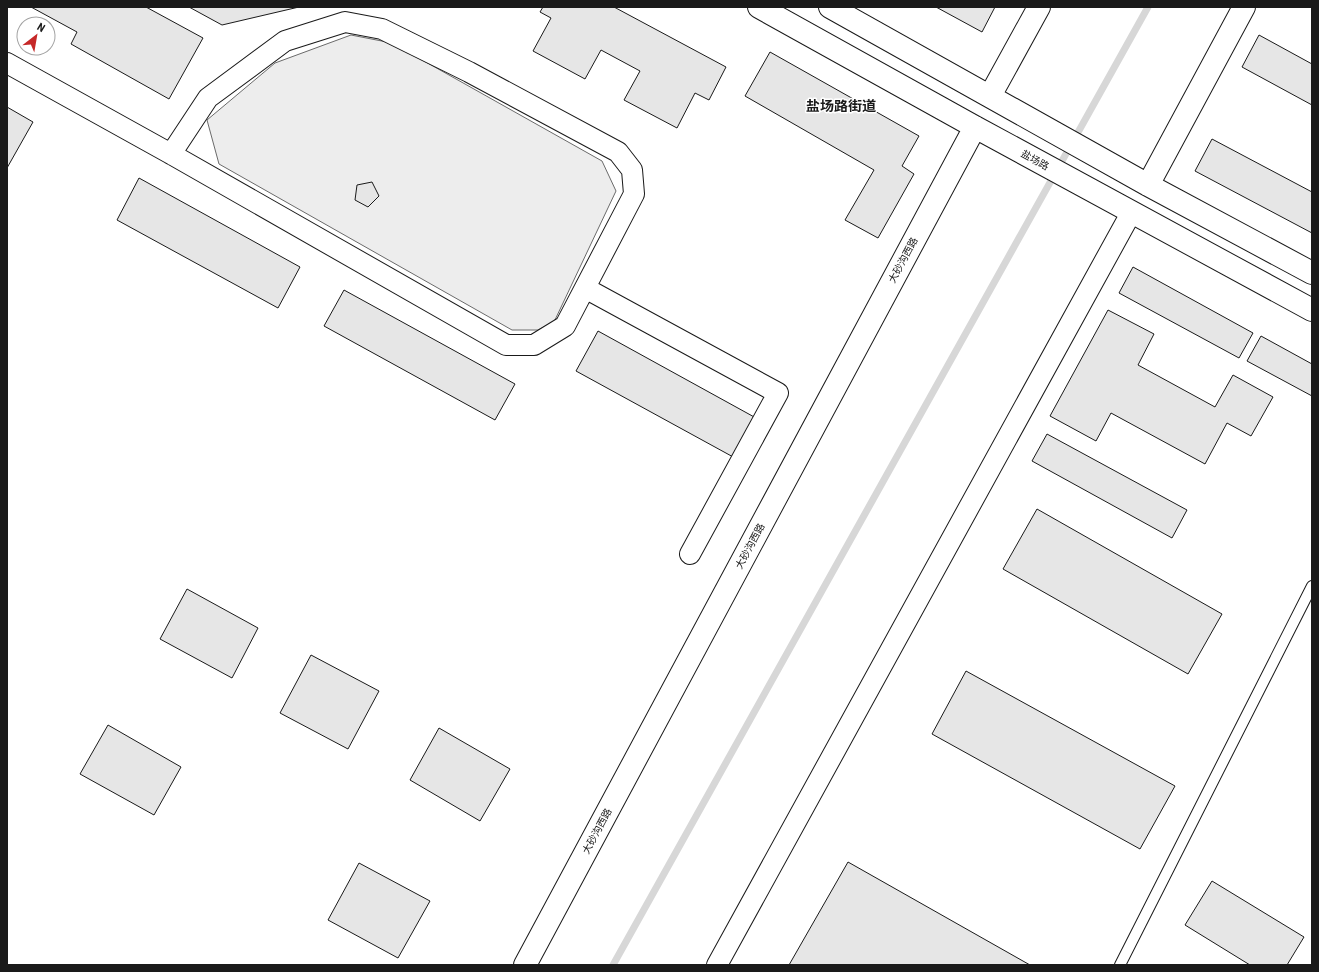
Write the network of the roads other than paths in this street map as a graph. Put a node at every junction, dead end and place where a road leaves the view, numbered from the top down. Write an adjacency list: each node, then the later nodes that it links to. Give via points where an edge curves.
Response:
1 (759, 7): 7 (street, 盐场路)
2 (830, 7): 6 (street)
3 (1039, 7): 6 (street)
4 (1244, 7): 9 (street)
5 (7, 63): 8 (street)
6 (990, 96): 9 (street)
7 (975, 127): 10 (street, 盐场路); 16 (street, 大砂沟西路)
8 (171, 154): 12 (street, via 506,345 534,345 565,326); 12 (street, via 208,98 285,41 345,22 382,29 469,72 618,152 632,170 634,194)
9 (1148, 184): 11 (street)
10 (1131, 213): 13 (street, 盐场路); 17 (street)
11 (1312, 272)
12 (585, 288): 14 (street, via 778,392)
13 (1312, 310)
14 (690, 554)
15 (1312, 586): 18 (lane)
16 (525, 965)
17 (718, 965)
18 (1120, 965)

